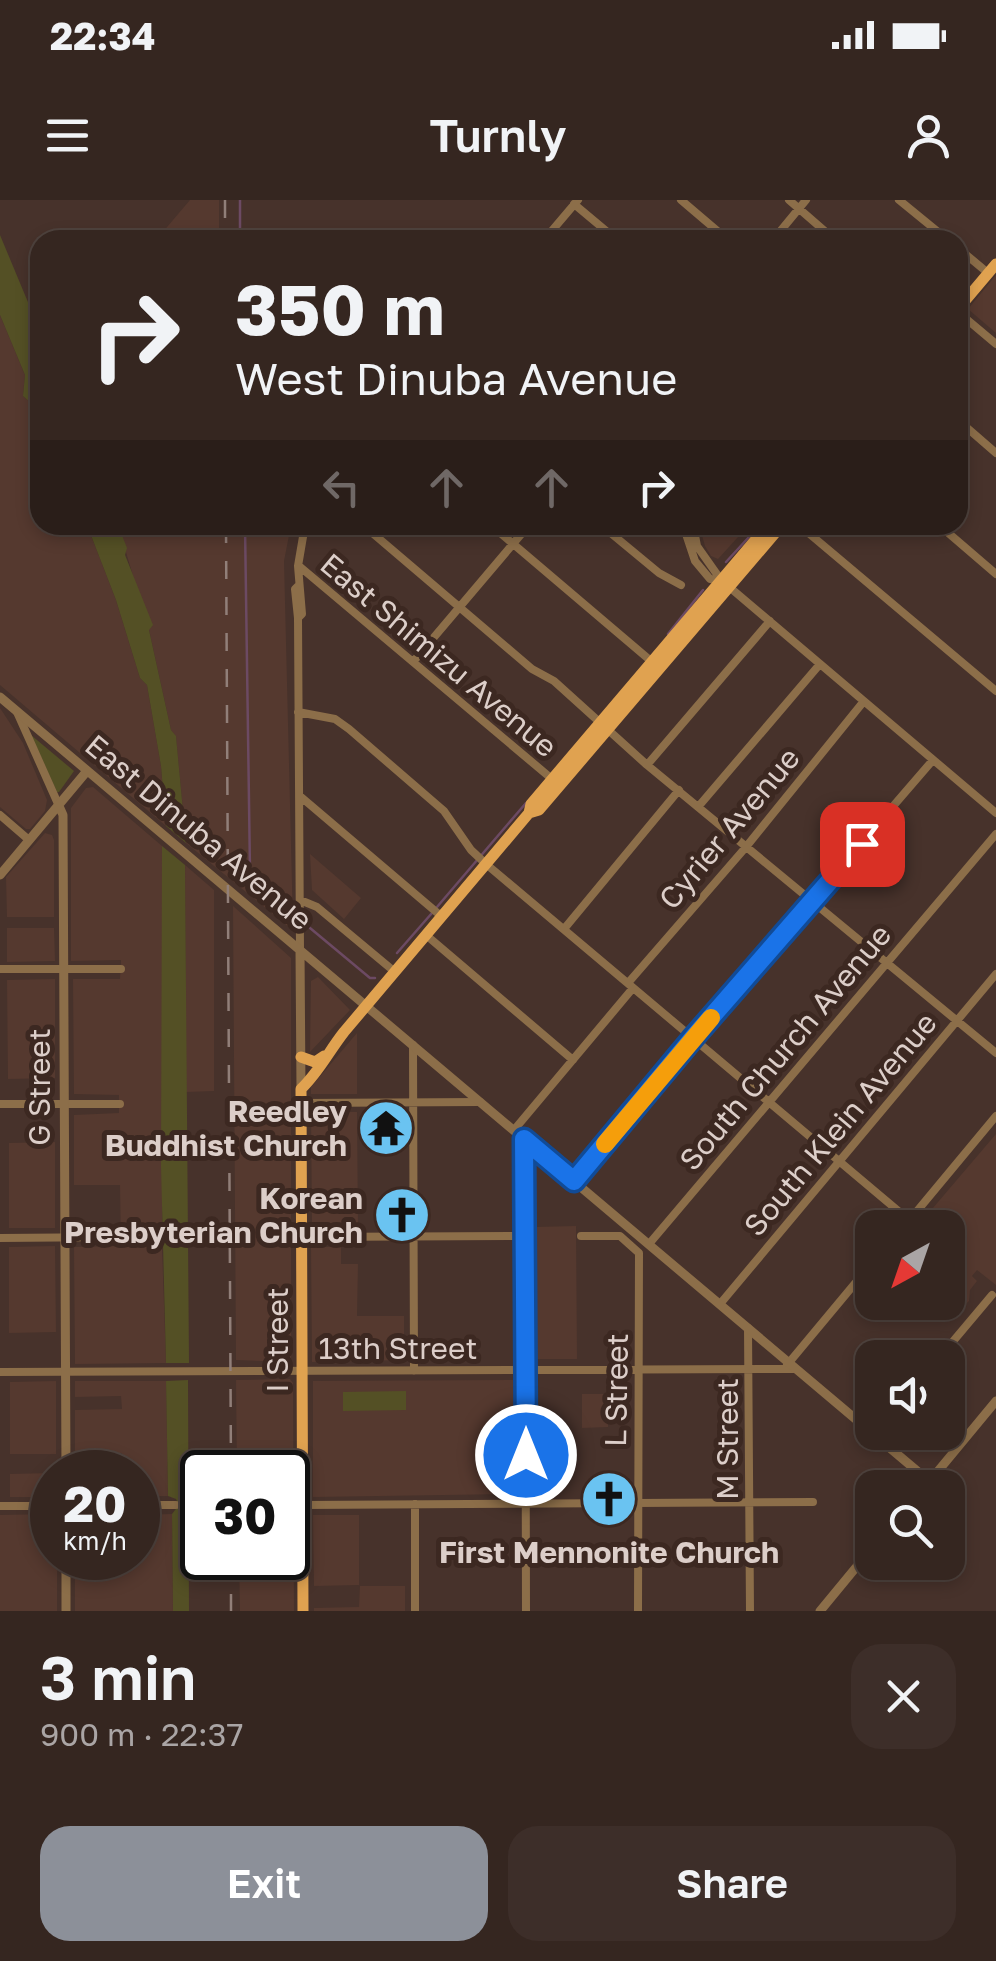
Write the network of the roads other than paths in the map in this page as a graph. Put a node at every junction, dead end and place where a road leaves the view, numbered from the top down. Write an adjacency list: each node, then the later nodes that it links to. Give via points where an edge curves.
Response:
1 (681, 200): 9 (street)
2 (788, 200): 6 (street)
3 (806, 200): 6 (street)
4 (899, 200): 12 (street)
5 (576, 202): 7 (street); 8 (street)
6 (799, 208): 10 (street); 11 (street)
7 (552, 230)
8 (606, 230)
9 (716, 230)
10 (781, 230)
11 (824, 230)
12 (936, 230)
13 (968, 254): 14 (street)
14 (992, 268): 15 (main road)
15 (968, 298)
16 (968, 320): 17 (street)
17 (996, 344)
18 (968, 429): 19 (street)
19 (996, 453)
20 (303, 535): 33 (street)
21 (374, 535): 38 (street)
22 (503, 535): 31 (street)
23 (522, 535): 31 (street)
24 (613, 535): 37 (street)
25 (687, 535): 36 (street, via 695,561 710,579)
26 (695, 535): 36 (street)
27 (761, 535): 36 (main road)
28 (772, 535): 36 (main road)
29 (811, 535): 43 (street)
30 (951, 535): 34 (street)
31 (514, 544): 38 (street); 40 (street)
32 (996, 554): 34 (street)
33 (298, 566): 41 (street, East Shimizu Avenue); 47 (street)
34 (987, 566): 35 (street)
35 (996, 574)
36 (725, 583): 39 (street); 40 (main road); 48 (main road)
37 (681, 585)
38 (459, 607): 41 (street); 48 (street)
39 (770, 620): 42 (street); 50 (street)
40 (651, 661): 48 (main road)
41 (412, 662): 52 (street, East Shimizu Avenue)
42 (820, 664): 45 (street); 56 (street)
43 (996, 691)
44 (0, 697): 46 (street, East Dinuba Avenue)
45 (864, 701): 49 (street); 63 (street, Cyrier Avenue)
46 (18, 712): 51 (street, East Dinuba Avenue); 55 (street, G Street)
47 (298, 712): 54 (street); 64 (street, via 335,719 349,729 444,811)
48 (604, 725): 50 (street); 52 (main road); 57 (main road, via 539,810)
49 (933, 760): 58 (street); 67 (street)
50 (648, 764): 53 (street)
51 (88, 771): 55 (street); 71 (street, East Dinuba Avenue)
52 (552, 779): 57 (main road)
53 (679, 790): 56 (street); 69 (street)
54 (301, 797): 66 (street); 68 (street)
55 (58, 806): 61 (street); 62 (street, G Street)
56 (698, 807): 63 (street)
57 (529, 812): 64 (main road)
58 (996, 813)
59 (0, 815): 61 (street)
60 (996, 834): 72 (street, South Church Avenue)
61 (33, 836): 62 (street, via 48,830); 65 (street)
62 (63, 840): 74 (street, G Street)
63 (746, 846): 67 (street); 78 (street, Cyrier Avenue)
64 (486, 864): 68 (main road); 69 (street)
65 (0, 875)
66 (300, 900): 71 (street); 76 (street, via 317,906)
67 (814, 900): 72 (street); 81 (street)
68 (441, 916): 70 (main road)
69 (564, 930): 78 (street)
70 (426, 935): 76 (main road); 86 (street)
71 (300, 950): 79 (street, East Dinuba Avenue); 85 (street, I Street)
72 (886, 960): 80 (street); 90 (street, South Church Avenue)
73 (0, 969): 74 (street)
74 (64, 969): 75 (street); 92 (street, G Street)
75 (122, 969)
76 (396, 972): 79 (main road)
77 (996, 974): 80 (street, South Klein Avenue)
78 (631, 986): 81 (street); 86 (street, Cyrier Avenue)
79 (366, 1006): 82 (street, East Dinuba Avenue); 83 (main road)
80 (957, 1018): 84 (street); 97 (street, South Klein Avenue)
81 (693, 1038): 90 (street); 98 (street)
82 (413, 1045): 88 (street); 89 (street, East Dinuba Avenue)
83 (327, 1053): 85 (main road, via 315,1062); 87 (main road)
84 (996, 1053)
85 (300, 1058): 87 (street, I Street)
86 (573, 1060): 95 (street, Cyrier Avenue)
87 (301, 1096): 88 (street); 107 (main road, I Street)
88 (413, 1102): 89 (street); 101 (street)
89 (480, 1102): 95 (street, East Dinuba Avenue)
90 (769, 1102): 97 (street); 108 (street, South Church Avenue)
91 (0, 1104): 92 (street)
92 (64, 1104): 93 (street); 105 (street, G Street)
93 (120, 1104)
94 (996, 1116): 100 (street)
95 (514, 1130): 96 (street, East Dinuba Avenue)
96 (524, 1139): 98 (street, East Dinuba Avenue); 102 (street)
97 (840, 1162): 99 (street); 111 (street, South Klein Avenue)
98 (574, 1181): 108 (street, East Dinuba Avenue)
99 (891, 1210)
100 (918, 1210)
101 (413, 1236): 102 (street); 107 (street); 117 (street)
102 (525, 1236): 118 (street)
103 (581, 1236): 116 (street, L Street, via 622,1237 639,1253)
104 (0, 1238): 105 (street)
105 (64, 1238): 106 (street); 120 (street, G Street)
106 (120, 1238)
107 (302, 1238): 121 (main road, I Street)
108 (649, 1244): 111 (street, East Dinuba Avenue)
109 (855, 1284): 114 (street)
110 (992, 1295): 113 (street)
111 (720, 1304): 112 (street, East Dinuba Avenue)
112 (748, 1328): 114 (street, East Dinuba Avenue); 115 (street, M Street)
113 (954, 1340)
114 (790, 1366): 115 (street, 13th Street); 123 (street, East Dinuba Avenue)
115 (749, 1368): 116 (street, 13th Street); 129 (street, M Street)
116 (639, 1369): 118 (street, 13th Street); 132 (street, L Street)
117 (414, 1370): 118 (street, 13th Street); 121 (street, 13th Street)
118 (525, 1370): 131 (street)
119 (0, 1372): 120 (street, 13th Street)
120 (65, 1372): 121 (street, 13th Street); 124 (street, G Street)
121 (302, 1372): 125 (main road, I Street)
122 (996, 1402): 128 (street)
123 (855, 1418)
124 (66, 1450)
125 (303, 1450)
126 (892, 1450): 127 (street, East Dinuba Avenue)
127 (912, 1470)
128 (939, 1470)
129 (750, 1502): 130 (street); 132 (street); 147 (street, M Street)
130 (813, 1502)
131 (526, 1503): 132 (street); 133 (street); 145 (street)
132 (637, 1503): 146 (street, L Street)
133 (415, 1504): 136 (street); 144 (street)
134 (160, 1505): 135 (street)
135 (176, 1505)
136 (310, 1505)
137 (0, 1506): 138 (street)
138 (30, 1506)
139 (855, 1569): 148 (street)
140 (66, 1580): 142 (street)
141 (304, 1580): 143 (main road, I Street)
142 (66, 1611)
143 (304, 1611)
144 (415, 1611)
145 (526, 1611)
146 (638, 1611)
147 (750, 1611)
148 (820, 1611)

